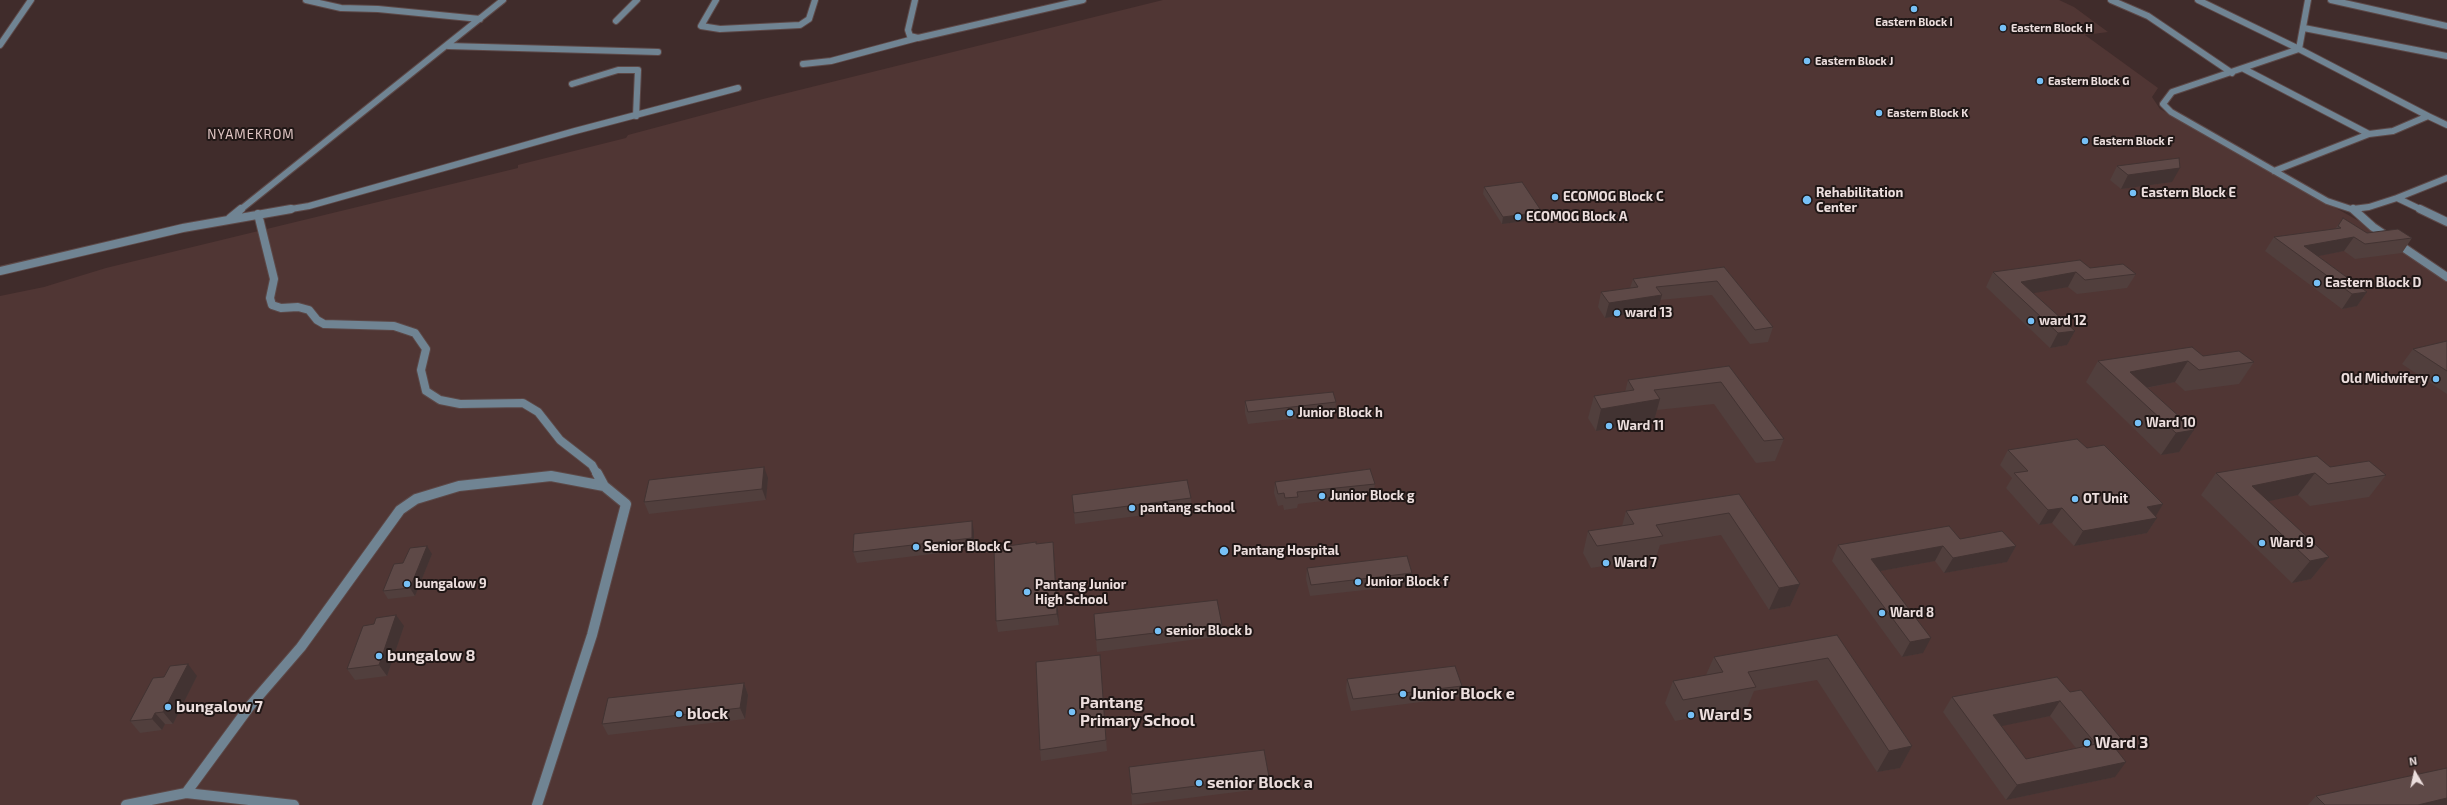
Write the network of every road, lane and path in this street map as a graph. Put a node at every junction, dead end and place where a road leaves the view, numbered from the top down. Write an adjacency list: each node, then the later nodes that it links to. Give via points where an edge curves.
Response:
1 (31, 0): 18 (street)
2 (306, 0): 13 (street, via 341,8)
3 (503, 0): 13 (street)
4 (637, 0): 14 (street)
5 (716, 0): 6 (street, via 701,26 709,29 800,24 809,19)
6 (815, 0)
7 (915, 0): 17 (street, via 908,30 910,36)
8 (1083, 0): 17 (street)
9 (2111, 0): 25 (street, via 2148,16)
10 (2198, 0): 20 (street)
11 (2308, 0): 16 (street)
12 (2332, 0): 15 (street)
13 (480, 19): 19 (street)
14 (616, 21)
15 (2447, 26)
16 (2304, 28): 20 (street); 22 (street)
17 (918, 38): 23 (street, via 831,62)
18 (0, 45)
19 (448, 46): 21 (street); 37 (street)
20 (2299, 49): 24 (street); 29 (street)
21 (658, 52)
22 (2447, 56)
23 (803, 64)
24 (2244, 69): 25 (street); 31 (street)
25 (2232, 73): 32 (street, via 2172,92 2163,104 2171,112)
26 (572, 84): 28 (street, via 618,70 638,70)
27 (738, 88): 28 (street)
28 (636, 116): 36 (street, via 576,130 309,206)
29 (2428, 116): 30 (street); 31 (street, via 2393,131)
30 (2447, 125)
31 (2369, 134): 32 (street)
32 (2274, 171): 35 (street, via 2327,201)
33 (2447, 178): 34 (street)
34 (2397, 198): 35 (street); 38 (street)
35 (2353, 209): 40 (street, via 2373,227)
36 (258, 214): 37 (street); 41 (street, via 274,279 270,298 272,305 309,310 324,324 394,326 415,333 426,349 421,370 426,391 440,400 460,404 523,403 538,412 560,440 592,465)
37 (230, 219): 39 (street)
38 (2447, 222)
39 (0, 271)
40 (2447, 277)
41 (604, 486): 42 (street, via 552,476 460,486 416,499 400,510 301,647 250,706); 45 (street, via 626,504 624,520 592,635)
42 (186, 793): 43 (street); 44 (street)
43 (126, 805)
44 (294, 805)
45 (537, 805)

